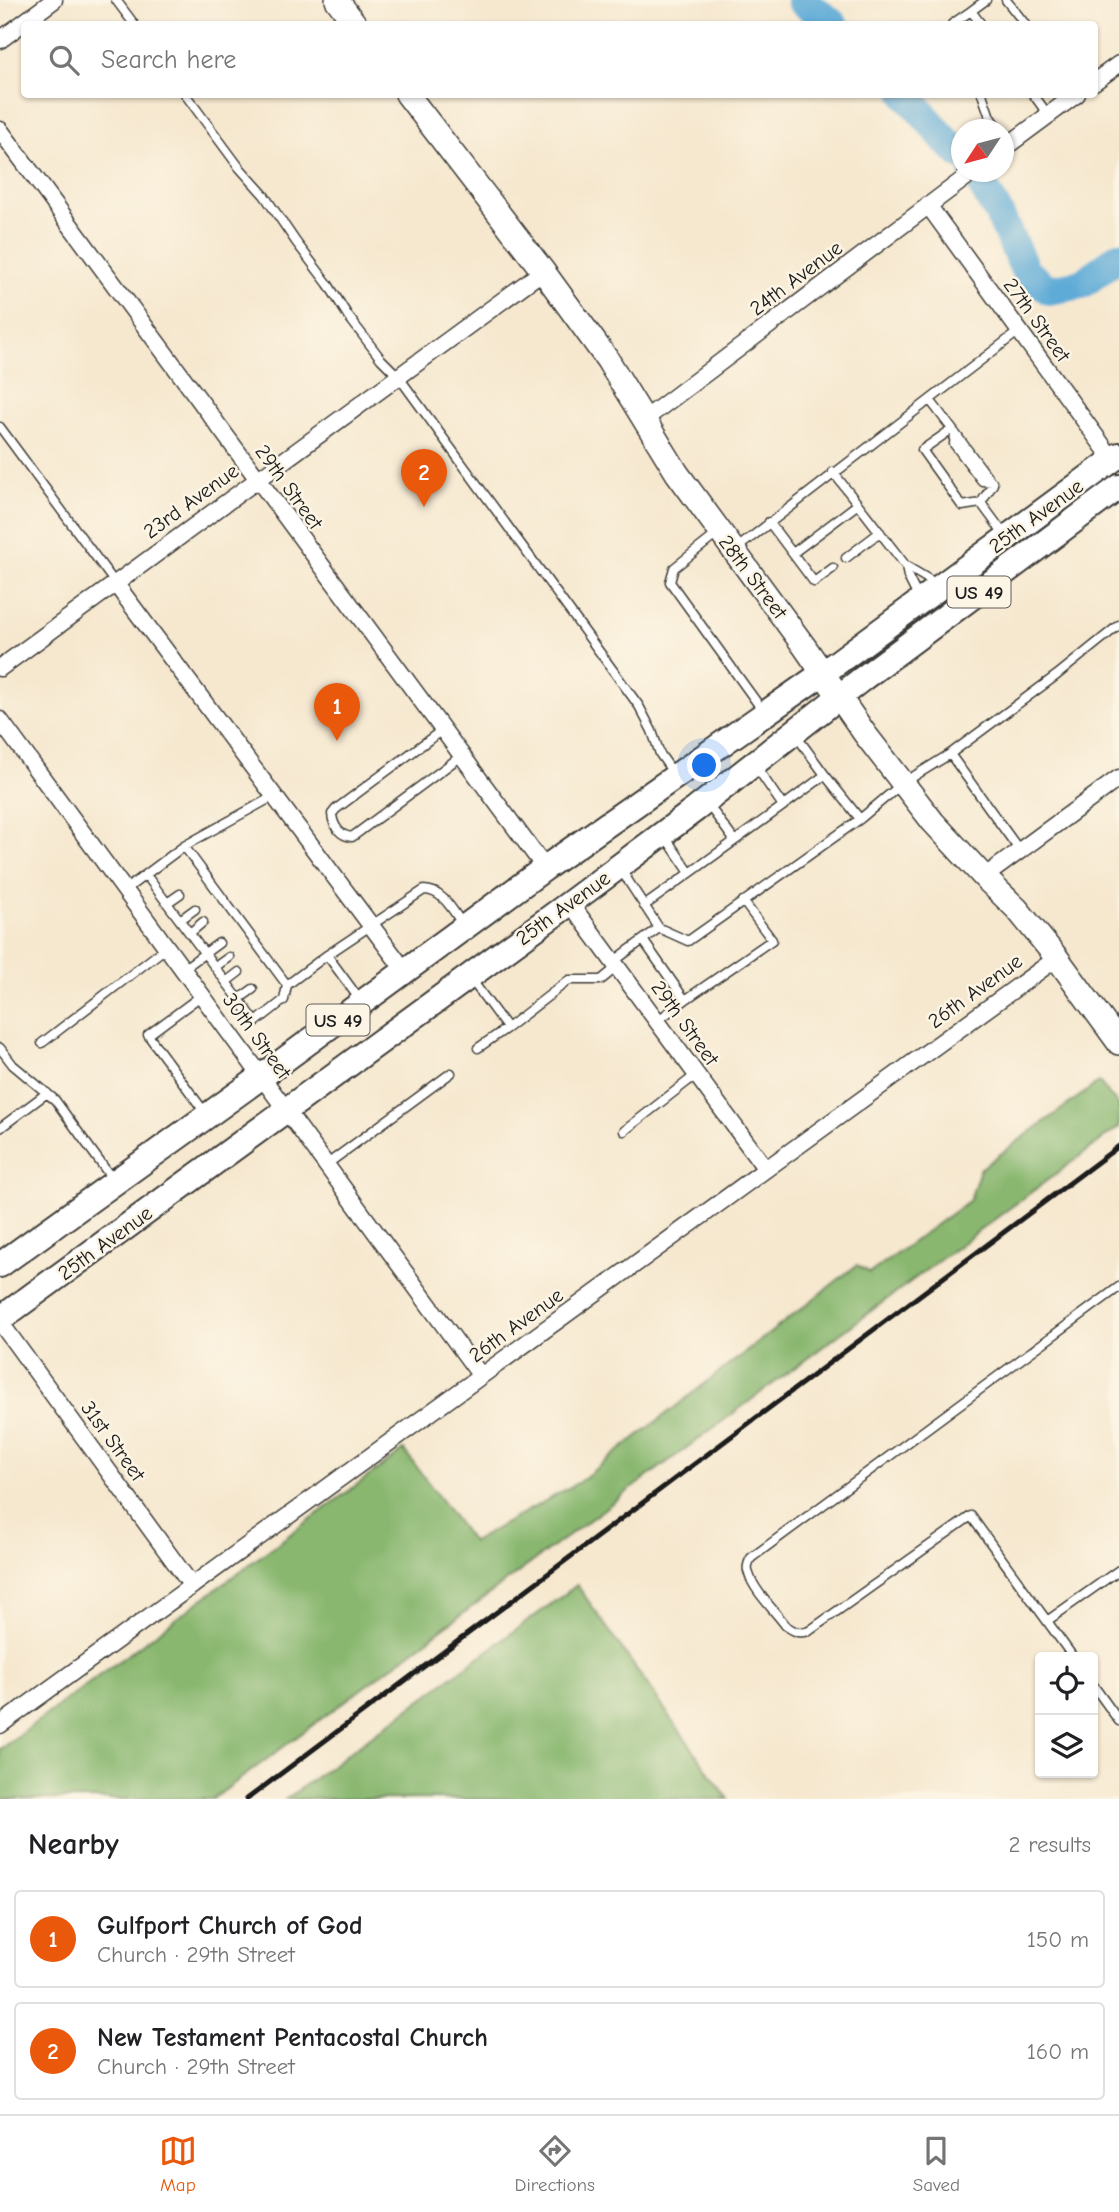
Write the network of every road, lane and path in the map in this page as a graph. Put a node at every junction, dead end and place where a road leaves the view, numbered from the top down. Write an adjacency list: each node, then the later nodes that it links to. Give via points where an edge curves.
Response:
1 (54, 0): 7 (street)
2 (116, 0): 8 (lane)
3 (337, 0): 9 (main road)
4 (986, 0): 6 (lane)
5 (1006, 0): 12 (lane)
6 (971, 11): 10 (lane); 11 (lane)
7 (26, 21)
8 (132, 21)
9 (353, 21)
10 (956, 21)
11 (979, 21)
12 (1023, 21)
13 (21, 24): 14 (street)
14 (0, 40)
15 (1119, 64): 16 (street)
16 (1098, 79)
17 (188, 98): 30 (lane, via 264,195 364,337)
18 (410, 98): 28 (main road, 28th Street)
19 (983, 98): 23 (lane)
20 (1036, 98): 22 (lane)
21 (1072, 98): 22 (street)
22 (1049, 116): 25 (street)
23 (991, 119)
24 (0, 130): 37 (street, 29th Street)
25 (1014, 137)
26 (959, 182): 27 (street, 24th Avenue)
27 (928, 205): 29 (street, 27th Street); 32 (street, 24th Avenue)
28 (543, 271): 30 (street, 23rd Avenue); 32 (main road, 28th Street)
29 (1019, 331): 31 (lane); 35 (street, 27th Street)
30 (398, 376): 37 (street, 23rd Avenue); 64 (lane, via 639,706 660,754)
31 (930, 400): 34 (lane); 36 (lane)
32 (645, 419): 42 (main road, 28th Street)
33 (0, 427): 50 (lane)
34 (953, 431): 39 (lane, via 993,484); 39 (lane, via 922,450 962,506)
35 (1116, 457): 44 (main road, 25th Avenue / US 49)
36 (833, 472): 40 (lane); 41 (lane)
37 (257, 479): 50 (street, 23rd Avenue); 58 (street, 29th Street)
38 (1119, 487): 55 (main road, 25th Avenue / US 49)
39 (981, 503): 44 (lane)
40 (858, 505): 43 (lane); 46 (lane)
41 (769, 522): 45 (lane); 46 (lane)
42 (720, 532): 45 (main road, 28th Street); 56 (lane, via 674,568 670,582)
43 (880, 532): 47 (lane); 48 (lane)
44 (1006, 538): 51 (main road, 25th Avenue / US 49)
45 (734, 551): 54 (main road, 28th Street)
46 (793, 553): 49 (lane, via 814,582)
47 (846, 558)
48 (906, 566): 51 (lane); 51 (lane, via 908,577)
49 (832, 568)
50 (116, 583): 53 (street, 23rd Avenue); 67 (street)
51 (931, 594): 54 (main road, 25th Avenue / US 49)
52 (1119, 625): 60 (lane)
53 (0, 668)
54 (823, 673): 55 (main road, 28th Street); 56 (main road, 25th Avenue / US 49)
55 (840, 698): 59 (main road, 25th Avenue / US 49); 66 (main road, 28th Street)
56 (765, 714): 64 (main road, 25th Avenue / US 49)
57 (0, 720): 82 (street, 30th Street)
58 (443, 730): 61 (street, 29th Street); 61 (lane, via 336,809 332,821 340,833 352,837)
59 (794, 732): 62 (main road, 25th Avenue / US 49); 63 (lane)
60 (950, 754): 66 (lane); 74 (lane)
61 (461, 756): 76 (street, 29th Street)
62 (754, 764): 68 (main road, 25th Avenue / US 49); 69 (lane)
63 (825, 775): 69 (lane); 70 (lane)
64 (676, 776): 76 (main road, 25th Avenue / US 49)
65 (1119, 778): 74 (street)
66 (903, 783): 70 (lane); 80 (main road, 28th Street)
67 (274, 796): 73 (lane); 96 (street)
68 (705, 801): 71 (main road, 25th Avenue / US 49); 72 (lane)
69 (783, 806): 72 (lane)
70 (860, 819): 86 (lane)
71 (663, 834): 75 (main road, 25th Avenue / US 49); 77 (lane)
72 (734, 840): 77 (lane)
73 (184, 846): 78 (lane); 79 (lane)
74 (1020, 850): 80 (street)
75 (618, 866): 88 (main road, 25th Avenue / US 49); 90 (lane)
76 (545, 869): 97 (main road, 25th Avenue / US 49)
77 (690, 873): 90 (lane)
78 (146, 875): 82 (lane); 87 (lane)
79 (205, 875): 81 (lane); 83 (lane)
80 (984, 877): 109 (main road, 28th Street)
81 (198, 881)
82 (125, 890): 105 (street, 30th Street)
83 (218, 892): 85 (lane); 89 (lane)
84 (180, 894): 87 (lane)
85 (209, 898)
86 (743, 901): 98 (lane, via 688,940); 121 (lane, via 772,940)
87 (167, 903): 93 (lane)
88 (570, 903): 110 (street, 29th Street); 115 (main road, 25th Avenue / US 49)
89 (228, 905): 92 (lane); 95 (lane)
90 (644, 906): 98 (lane)
91 (195, 909): 93 (lane)
92 (219, 911)
93 (180, 920): 100 (lane)
94 (203, 922): 100 (lane)
95 (242, 925): 99 (lane); 101 (lane)
96 (370, 925): 97 (lane, via 424,890 433,890); 107 (lane); 113 (street)
97 (465, 927): 113 (main road, 25th Avenue / US 49)
98 (659, 928): 102 (lane)
99 (234, 931)
100 (190, 933): 106 (lane)
101 (253, 939): 104 (lane); 117 (lane, via 274,974)
102 (643, 940): 110 (lane); 121 (lane)
103 (219, 943): 106 (lane)
104 (244, 946)
105 (167, 947): 112 (street, 30th Street); 125 (lane)
106 (205, 953): 111 (lane); 112 (lane)
107 (327, 956): 117 (lane); 122 (lane)
108 (229, 957): 111 (lane)
109 (1057, 958): 126 (main road, 28th Street); 138 (street, 26th Avenue)
110 (615, 964): 123 (street, 29th Street); 124 (lane, via 601,980 569,980)
111 (215, 967): 116 (lane)
112 (183, 969): 119 (street, 30th Street)
113 (405, 971): 122 (main road, 25th Avenue / US 49)
114 (239, 972): 116 (lane)
115 (470, 976): 124 (lane); 133 (main road, 25th Avenue / US 49)
116 (226, 982): 120 (lane)
117 (287, 985): 120 (lane, via 284,1000 256,1023)
118 (253, 989): 120 (lane)
119 (202, 995): 131 (street, 30th Street); 134 (lane, via 148,1035)
120 (239, 999)
121 (685, 1000): 123 (lane)
122 (362, 1003): 131 (main road, 25th Avenue / US 49)
123 (657, 1021): 130 (street, 29th Street)
124 (506, 1028): 128 (lane)
125 (42, 1043)
126 (1119, 1043)
127 (0, 1048): 132 (lane)
128 (478, 1048)
129 (451, 1073): 137 (lane)
130 (696, 1074): 136 (lane); 138 (street, 29th Street)
131 (261, 1077): 133 (street, 30th Street); 134 (main road, 25th Avenue / US 49)
132 (47, 1093): 135 (lane); 139 (lane)
133 (286, 1111): 137 (street, 30th Street); 142 (main road, 25th Avenue / US 49)
134 (207, 1116): 139 (main road, 25th Avenue / US 49)
135 (0, 1128)
136 (624, 1130)
137 (326, 1165): 143 (street, 30th Street)
138 (766, 1169): 143 (street, 26th Avenue)
139 (115, 1182): 140 (main road, 25th Avenue / US 49)
140 (0, 1265)
141 (1119, 1287): 146 (lane, via 747,1565 753,1583 786,1626 801,1634 971,1516)
142 (0, 1321): 145 (street, 31st Street)
143 (481, 1376): 145 (street, 26th Avenue)
144 (1119, 1570): 146 (lane)
145 (192, 1586): 150 (street, 26th Avenue)
146 (1047, 1621): 147 (lane)
147 (1069, 1652)
148 (1098, 1692): 149 (lane)
149 (1119, 1721)
150 (0, 1725)

